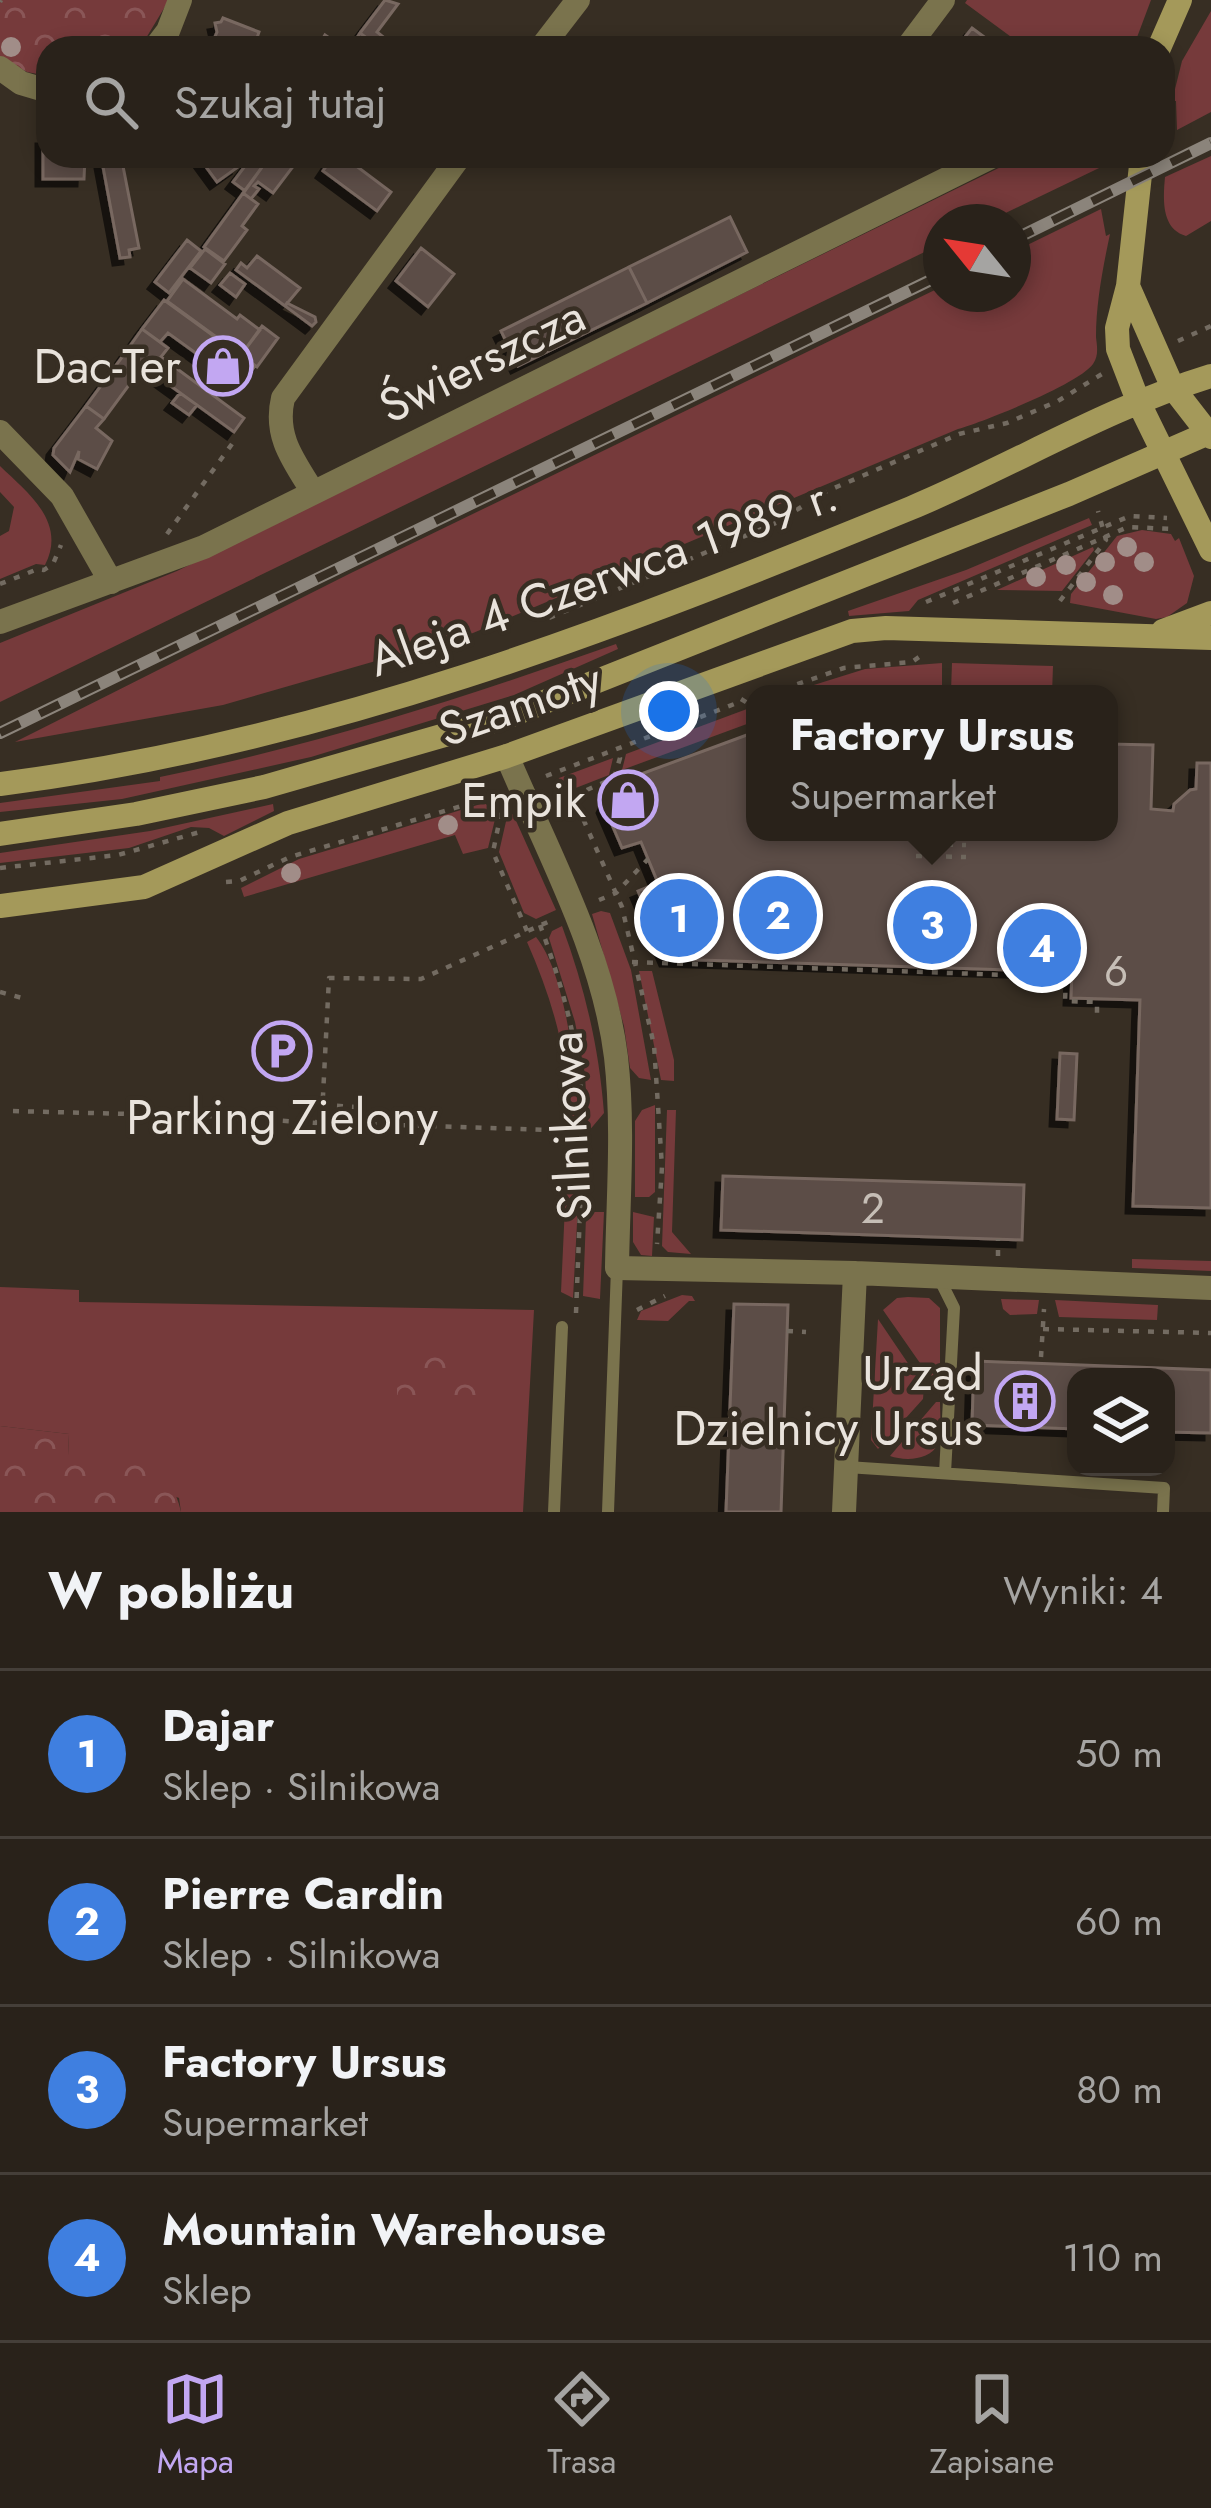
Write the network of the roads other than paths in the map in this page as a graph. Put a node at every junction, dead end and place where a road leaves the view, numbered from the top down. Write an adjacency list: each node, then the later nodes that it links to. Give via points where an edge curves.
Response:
1 (180, 0): 5 (street)
2 (578, 0): 6 (street)
3 (943, 0): 7 (street)
4 (1180, 0): 8 (main road)
5 (164, 36)
6 (551, 36)
7 (916, 36)
8 (1164, 36)
9 (0, 68): 10 (street)
10 (36, 87)
11 (451, 168): 21 (street, via 284,398 284,443)
12 (967, 168): 21 (street, Świerszcza)
13 (1140, 168): 14 (main road)
14 (1128, 286): 16 (main road); 17 (main road, via 1118,349)
15 (1211, 376): 16 (main road, Aleja 4 Czerwca 1989 r.)
16 (1173, 388): 17 (main road, Aleja 4 Czerwca 1989 r.); 19 (main road)
17 (1138, 401): 20 (main road); 28 (main road, Aleja 4 Czerwca 1989 r., via 928,501 529,658 267,736)
18 (0, 432): 23 (street, via 62,496)
19 (1210, 434): 20 (main road, Aleja 4 Czerwca 1989 r.)
20 (1164, 451): 22 (main road); 29 (main road, Aleja 4 Czerwca 1989 r., via 505,718 264,787)
21 (313, 491): 23 (street, Świerszcza, via 204,547)
22 (1211, 550)
23 (111, 582): 25 (street, Świerszcza)
24 (1211, 596): 26 (main road)
25 (0, 622)
26 (1205, 624): 27 (main road, Szamoty, via 1148,636 852,632)
27 (507, 756): 30 (main road, Szamoty, via 288,823 144,887); 31 (street, Silnikowa, via 594,962 616,1056)
28 (0, 784)
29 (0, 834)
30 (0, 907)
31 (616, 1268): 32 (street); 39 (lane, Silnikowa)
32 (855, 1273): 33 (street); 36 (street)
33 (939, 1278): 34 (street); 37 (lane, via 954,1308)
34 (1211, 1288)
35 (562, 1328): 38 (lane)
36 (846, 1467): 37 (lane); 40 (street)
37 (945, 1474): 41 (lane, via 1164,1488)
38 (554, 1512)
39 (608, 1512)
40 (844, 1512)
41 (1163, 1512)

